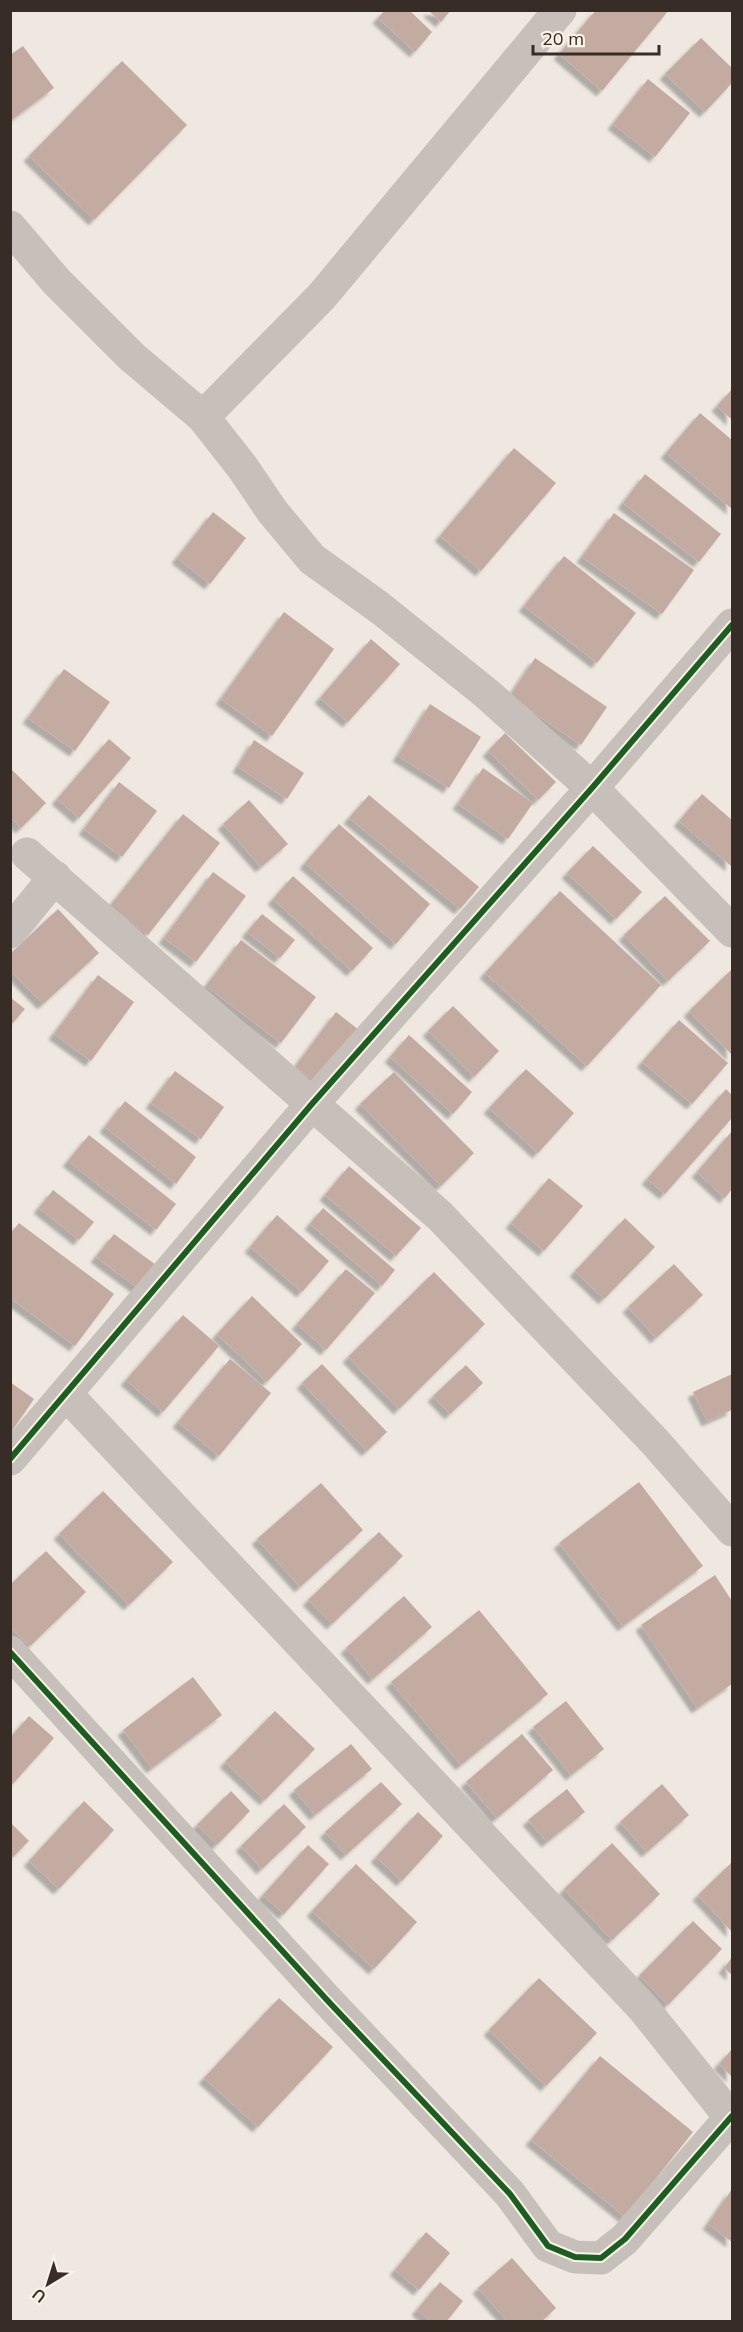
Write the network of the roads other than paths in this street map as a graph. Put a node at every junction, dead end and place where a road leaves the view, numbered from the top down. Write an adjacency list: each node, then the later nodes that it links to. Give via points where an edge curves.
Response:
1 (560, 10): 3 (street, via 322,296)
2 (10, 227): 3 (street, via 132,357)
3 (203, 417): 5 (street, via 312,559 486,693)
4 (732, 625): 5 (street)
5 (592, 788): 8 (street); 10 (street)
6 (27, 854): 7 (street)
7 (55, 877): 9 (street); 10 (street)
8 (732, 931)
9 (10, 932)
10 (311, 1105): 11 (street); 13 (street, via 440,1216 648,1434)
11 (67, 1395): 12 (street); 15 (street, via 643,2008)
12 (10, 1459)
13 (732, 1530)
14 (10, 1652): 15 (street, via 510,2194 548,2246 575,2258 601,2258 625,2239)
15 (731, 2117)

